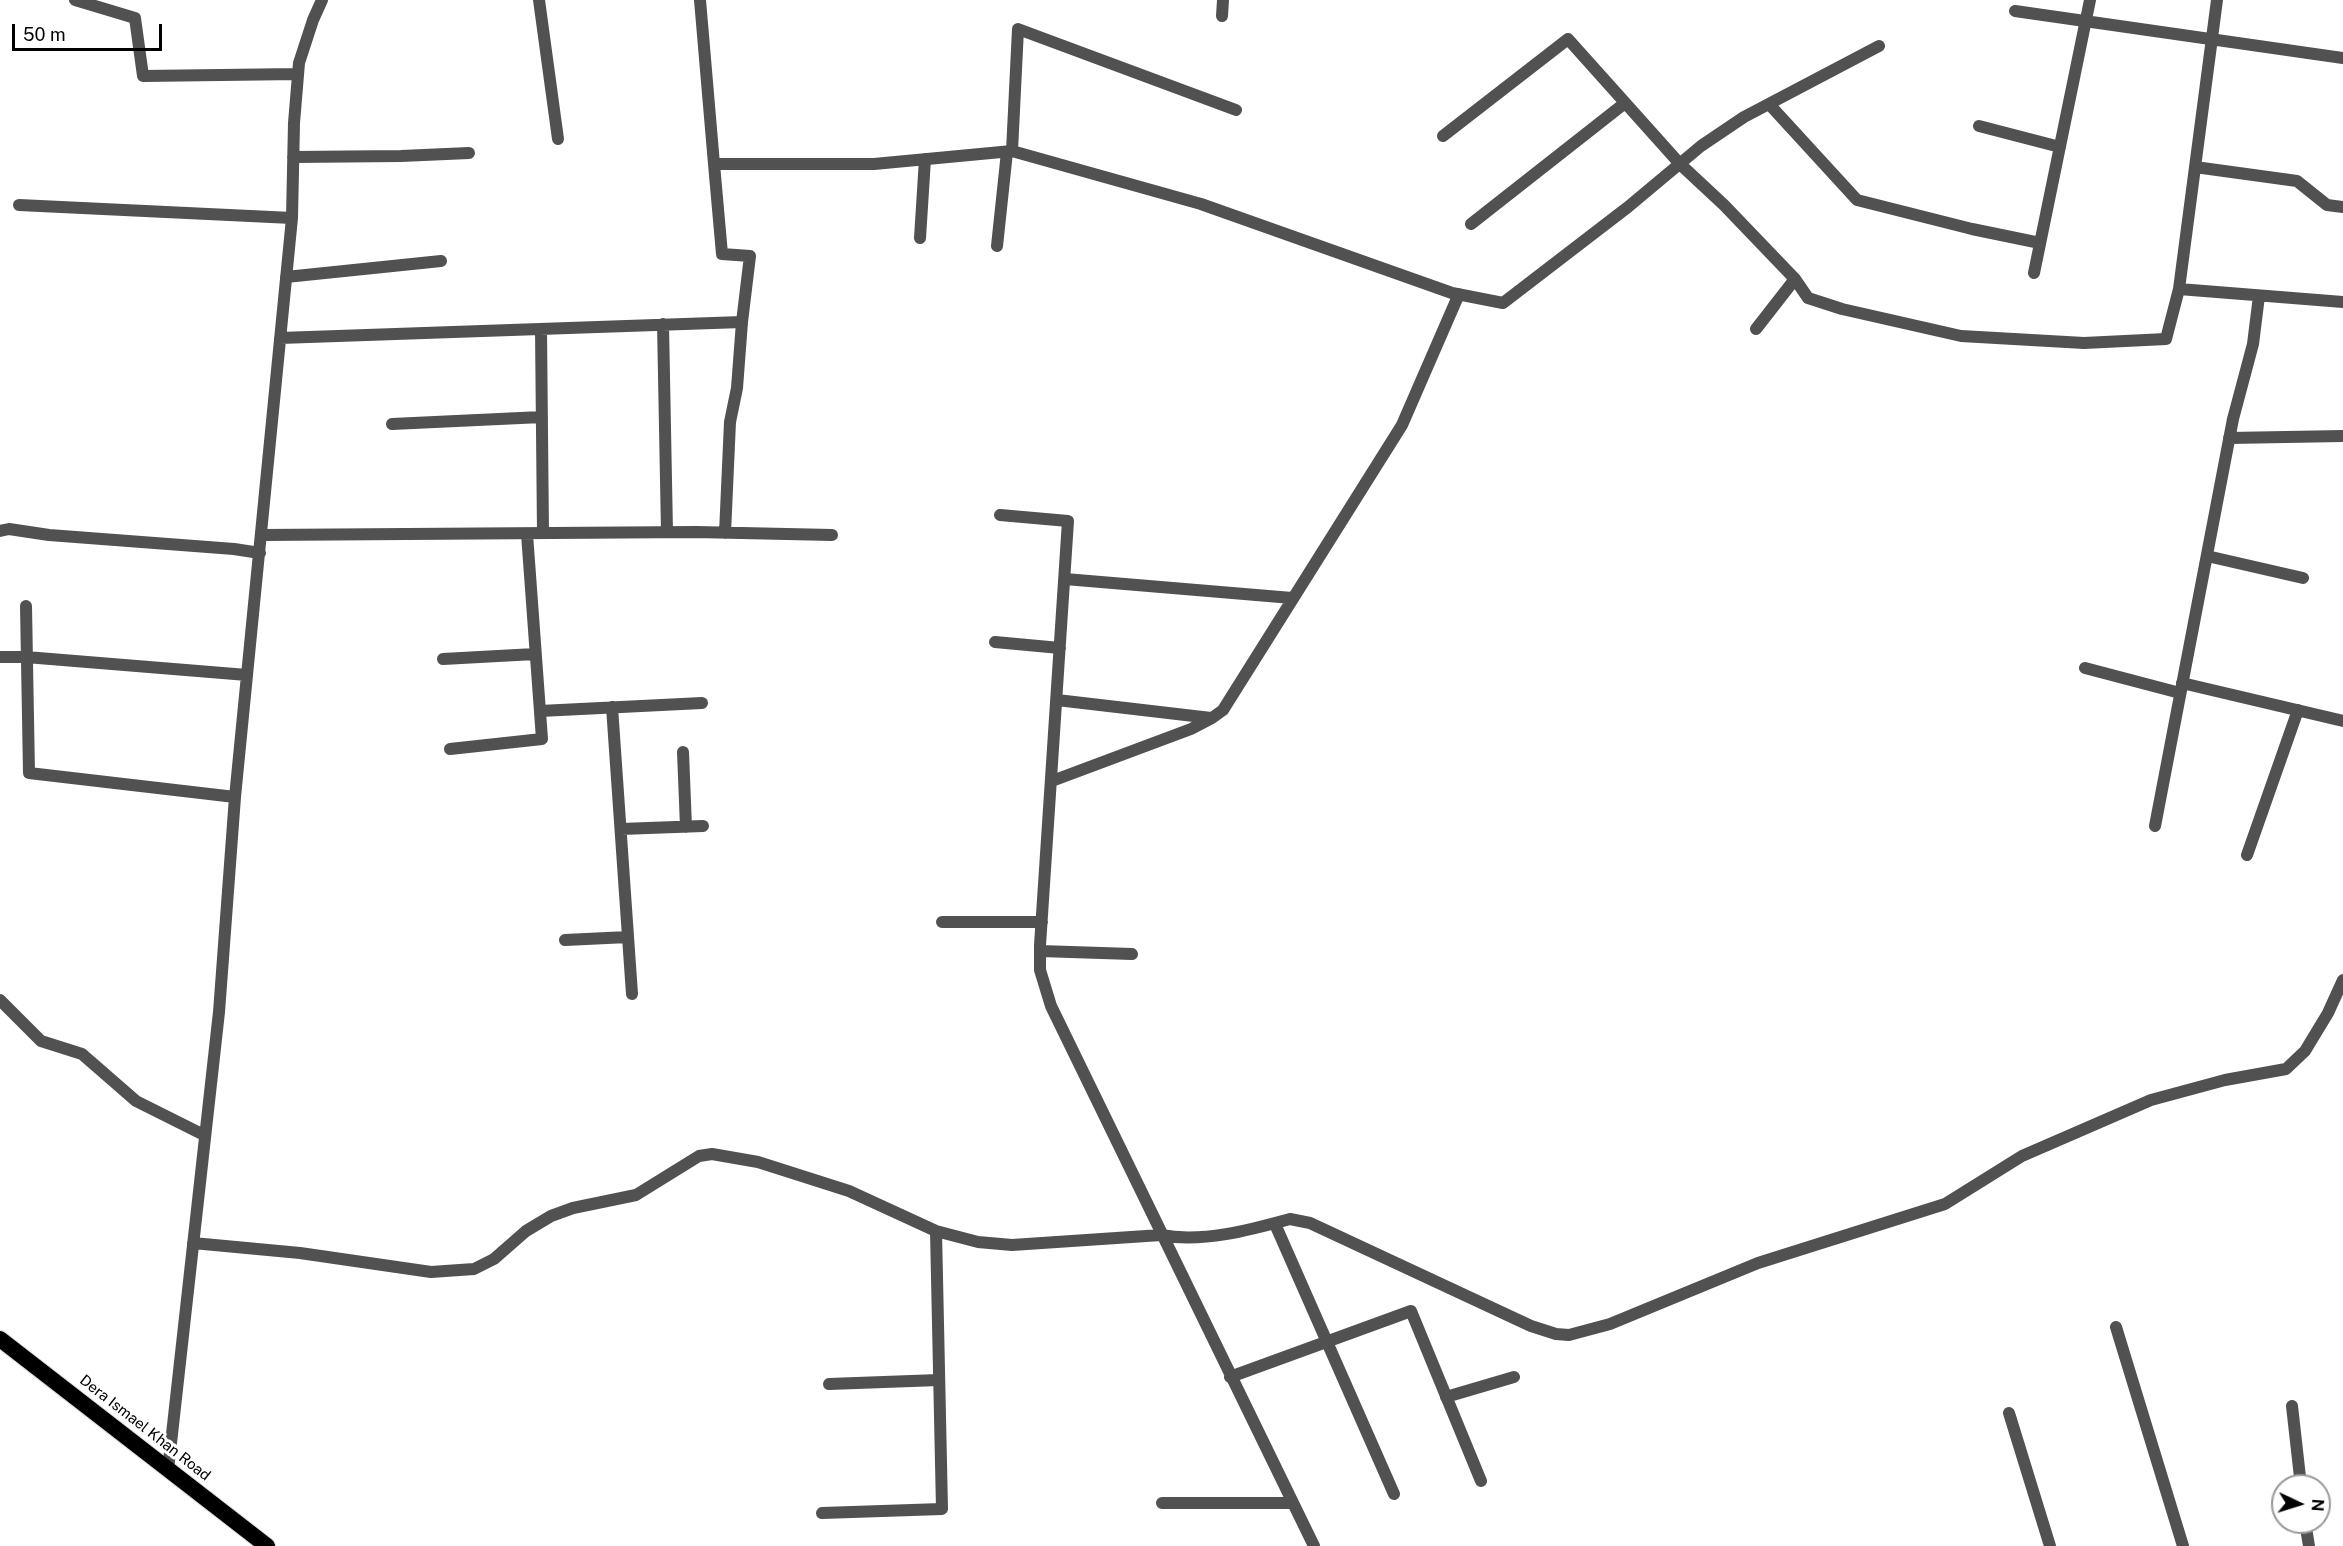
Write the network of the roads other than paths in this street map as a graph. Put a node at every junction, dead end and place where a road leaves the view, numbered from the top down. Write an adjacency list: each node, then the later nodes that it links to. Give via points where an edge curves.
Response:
1 (75, 0): 14 (street, via 135,18 143,76)
2 (322, 0): 14 (street)
3 (539, 0): 20 (street)
4 (700, 0): 26 (street)
5 (1223, 0): 9 (street)
6 (2090, 0): 10 (street)
7 (2217, 0): 11 (street)
8 (2015, 11): 10 (street)
9 (1222, 16)
10 (2086, 21): 11 (street); 21 (street)
11 (2211, 39): 13 (street); 28 (street)
12 (1879, 46): 16 (street)
13 (2343, 58)
14 (298, 74): 24 (street)
15 (1626, 102): 19 (street, via 1568,39); 27 (street); 32 (street)
16 (1769, 104): 27 (street, via 1744,117); 34 (street, via 1857,200)
17 (1236, 110): 22 (street, via 1018,29)
18 (1979, 126): 21 (street)
19 (1443, 136)
20 (558, 139)
21 (2060, 147): 34 (street)
22 (1009, 151): 25 (street); 35 (street); 41 (street, via 1201,204)
23 (469, 153): 24 (street)
24 (293, 157): 31 (street)
25 (925, 159): 26 (street, via 874,164); 33 (street)
26 (714, 164): 44 (street, via 722,254 750,256)
27 (1680, 164): 39 (street); 41 (street, via 1503,303)
28 (2194, 167): 30 (street, via 2297,181 2326,205); 40 (street)
29 (19, 205): 31 (street)
30 (2343, 207)
31 (292, 218): 38 (street)
32 (1471, 224)
33 (920, 238)
34 (2040, 243): 37 (street)
35 (997, 246)
36 (441, 261): 38 (street)
37 (2034, 273)
38 (286, 277): 48 (street)
39 (1795, 279): 40 (street, via 1808,298 1891,321 1961,336 2084,343 2166,339); 47 (street)
40 (2179, 289): 42 (street)
41 (1459, 294): 65 (street, via 1402,425)
42 (2259, 296): 43 (street); 52 (street, via 2253,344)
43 (2343, 302)
44 (741, 322): 45 (street); 56 (street, via 730,422)
45 (663, 324): 46 (street); 55 (street)
46 (541, 329): 48 (street); 49 (street)
47 (1756, 329)
48 (280, 338): 59 (street)
49 (542, 417): 50 (street); 57 (street)
50 (392, 424)
51 (2343, 436): 52 (street)
52 (2229, 438): 62 (street)
53 (1000, 515): 64 (street, via 1068,521)
54 (0, 531): 61 (street)
55 (667, 532): 56 (street); 57 (street)
56 (725, 532): 60 (street)
57 (543, 533): 58 (street)
58 (527, 534): 59 (street); 69 (street)
59 (262, 535): 61 (street)
60 (832, 535)
61 (260, 553): 74 (street)
62 (2207, 556): 63 (street); 75 (street)
63 (2303, 578)
64 (1065, 579): 65 (street); 68 (street)
65 (1292, 598): 81 (street, via 1223,710)
66 (26, 606): 71 (street)
67 (995, 642): 68 (street)
68 (1060, 648): 76 (street)
69 (535, 654): 72 (street); 80 (street)
70 (0, 657): 71 (street)
71 (26, 657): 74 (street); 86 (street, via 29,773)
72 (444, 659)
73 (2085, 668): 75 (street)
74 (246, 675): 86 (street)
75 (2181, 688): 79 (street); 88 (street)
76 (1057, 700): 81 (street); 85 (street)
77 (702, 703): 78 (street)
78 (612, 707): 80 (street); 90 (street)
79 (2298, 710): 82 (street); 91 (street)
80 (540, 711): 83 (street, via 542,739)
81 (1212, 718): 85 (street)
82 (2343, 721)
83 (450, 749)
84 (683, 752): 89 (street)
85 (1052, 781): 93 (street)
86 (235, 796): 101 (street, via 219,1011)
87 (703, 826): 89 (street)
88 (2155, 826)
89 (686, 827): 90 (street)
90 (621, 829): 94 (street)
91 (2247, 855)
92 (942, 922): 93 (street)
93 (1042, 922): 96 (street)
94 (628, 937): 95 (street); 99 (street)
95 (565, 940)
96 (1040, 951): 97 (street); 104 (street, via 1040,970 1051,1006)
97 (1132, 954)
98 (2343, 980): 102 (street, via 2305,1051 2286,1069 2151,1100 2022,1156 1945,1204 1758,1263 1610,1324 1575,1334 1556,1334 1531,1326 1311,1223 1290,1220)
99 (632, 994)
100 (0, 1000): 101 (street, via 41,1041 82,1054 136,1101)
101 (204, 1135): 105 (street)
102 (1275, 1224): 104 (street, via 1208,1236); 108 (street)
103 (936, 1232): 104 (street, via 1012,1245); 105 (street, via 849,1191 758,1162 712,1154 699,1156 636,1195 551,1216 526,1231 494,1259 474,1269 431,1272 300,1253); 111 (street)
104 (1161, 1235): 109 (street)
105 (193, 1243): 116 (street)
106 (2116, 1328): 126 (street)
107 (0, 1339): 116 (highway, Dera Ismael Khan Road)
108 (1327, 1342): 109 (street); 113 (street, via 1411,1311); 119 (street)
109 (1230, 1377): 121 (street)
110 (1514, 1377): 113 (street)
111 (939, 1380): 112 (street); 122 (street, via 942,1509)
112 (829, 1384)
113 (1446, 1397): 118 (street)
114 (2292, 1406): 117 (street)
115 (2009, 1413): 125 (street)
116 (168, 1470): 123 (highway, Dera Ismael Khan Road)
117 (2300, 1474)
118 (1481, 1481)
119 (1394, 1494)
120 (1162, 1503): 121 (street)
121 (1293, 1503): 124 (street)
122 (822, 1513)
123 (267, 1546)
124 (1314, 1546)
125 (2050, 1546)
126 (2182, 1546)

